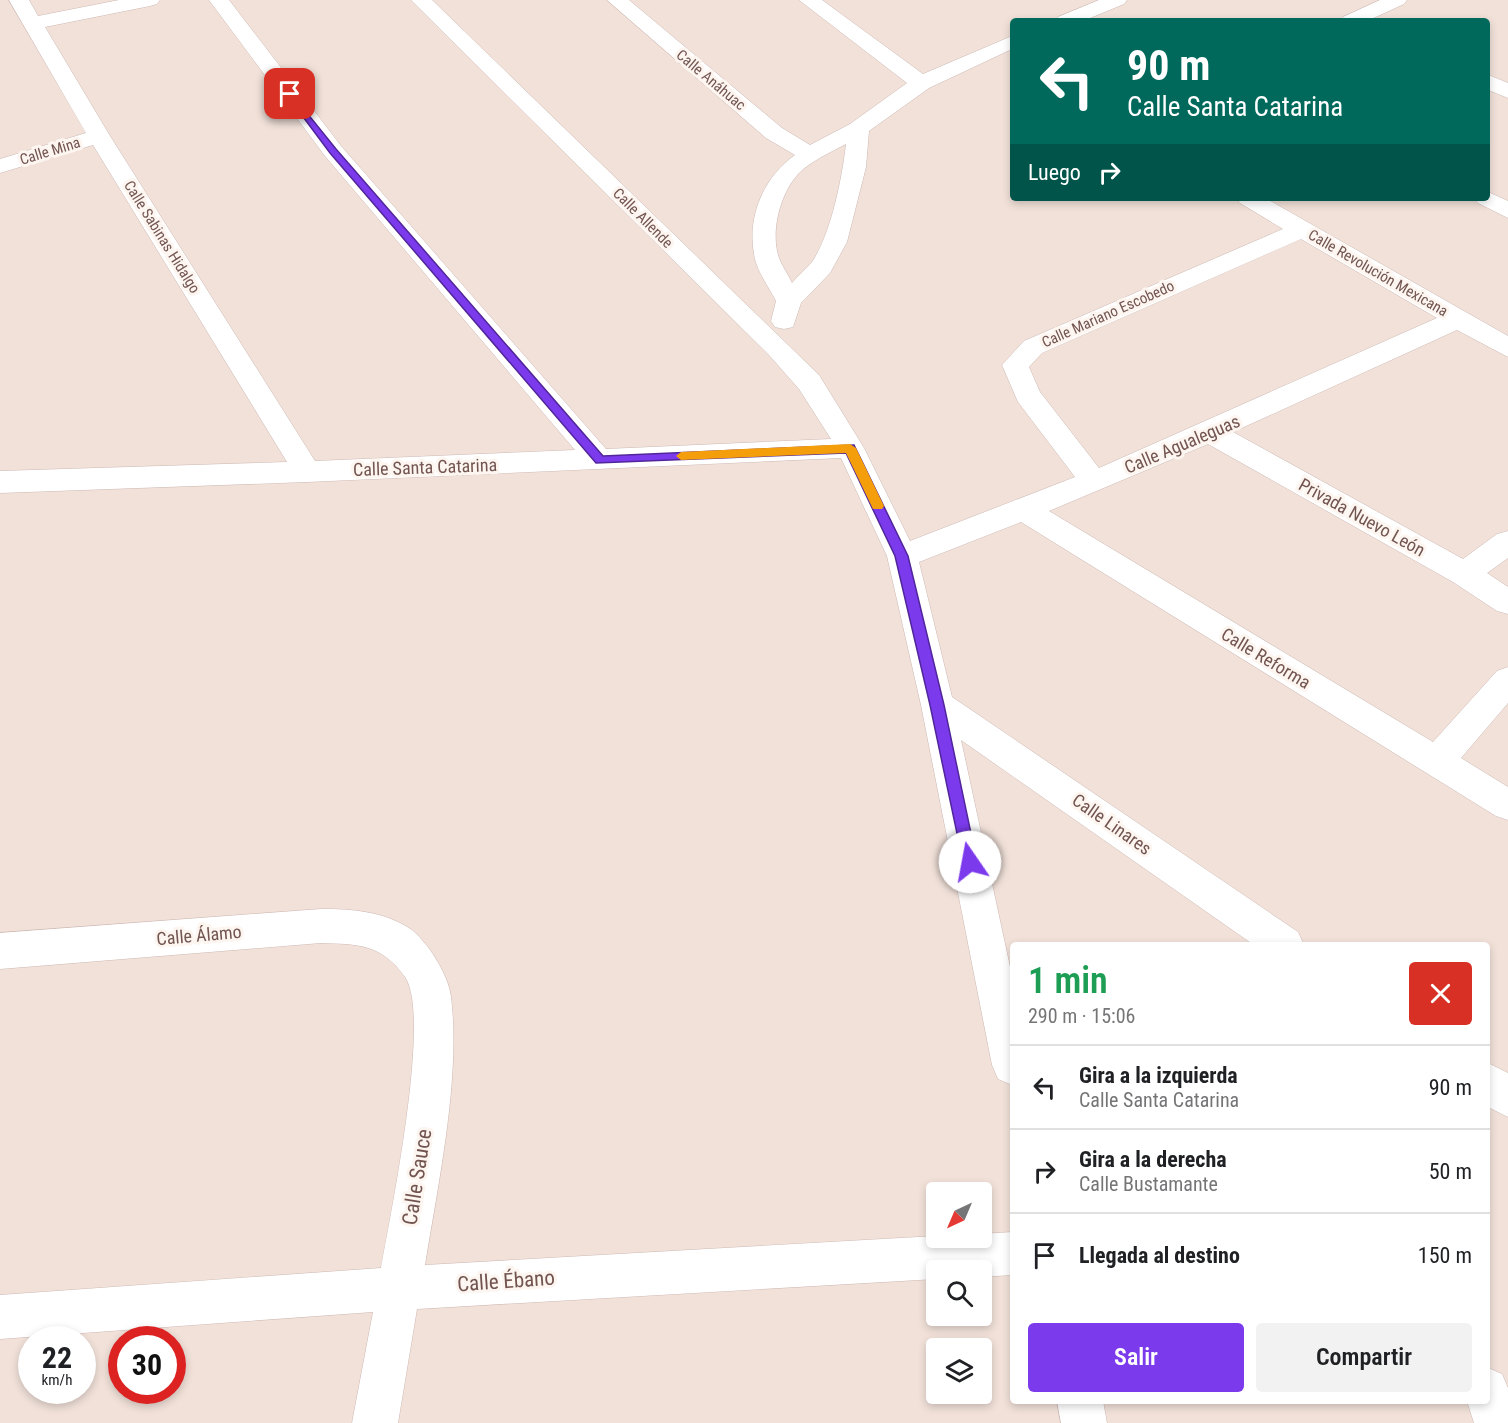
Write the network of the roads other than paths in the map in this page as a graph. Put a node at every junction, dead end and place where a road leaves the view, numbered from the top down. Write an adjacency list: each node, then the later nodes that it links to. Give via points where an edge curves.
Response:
1 (19, 0): 11 (street, Calle Sabinas Hidalgo)
2 (150, 0): 11 (street)
3 (219, 0): 30 (street, via 333,151)
4 (421, 0): 27 (street, Calle Allende)
5 (617, 0): 18 (street, Calle Anáhuac, via 765,126)
6 (809, 0): 14 (street)
7 (1397, 0): 10 (street)
8 (1105, 2): 9 (street)
9 (1071, 18)
10 (1366, 18)
11 (33, 22): 17 (street, Calle Sabinas Hidalgo)
12 (1003, 46): 14 (street)
13 (1490, 82): 15 (street)
14 (921, 83): 16 (street)
15 (1508, 92)
16 (858, 129): 18 (street); 24 (street, via 855,167 835,242 821,267)
17 (99, 136): 19 (street, Calle Mina); 31 (street, Calle Sabinas Hidalgo)
18 (810, 154): 24 (street, via 779,183 764,227 765,255)
19 (0, 166)
20 (1490, 200): 22 (street)
21 (1253, 201): 23 (street, Calle Revolución Mexicana)
22 (1508, 211)
23 (1303, 229): 25 (street, Calle Revolución Mexicana); 32 (street, Calle Mariano Escobedo, via 1022,355 1015,365 1028,395)
24 (789, 301): 27 (street)
25 (1458, 320): 26 (street, Calle Revolución Mexicana); 28 (street, Calle Agualeguas)
26 (1508, 348)
27 (778, 349): 29 (street, Calle Allende, via 809,382)
28 (1211, 433): 32 (street, Calle Agualeguas); 37 (street, Privada Nuevo León)
29 (850, 448): 30 (street, Calle Santa Catarina); 36 (street, Calle Allende)
30 (600, 460): 31 (street, Calle Santa Catarina)
31 (307, 472): 33 (street, Calle Santa Catarina)
32 (1093, 481): 34 (street, Calle Agualeguas)
33 (1, 484)
34 (1024, 510): 36 (street, Calle Agualeguas); 41 (street, Calle Reforma)
35 (1508, 542): 37 (street)
36 (902, 556): 40 (street, Calle Allende)
37 (1464, 574): 38 (street, Privada Nuevo León)
38 (1508, 602)
39 (1508, 680): 41 (street)
40 (937, 705): 44 (street, Calle Linares); 46 (street, Calle Allende)
41 (1437, 762): 42 (street, Calle Reforma)
42 (1508, 805)
43 (396, 941): 45 (street, Calle Álamo, via 362,927 321,926); 50 (street, Calle Sauce, via 420,966 432,995 431,1077 421,1162)
44 (1281, 942)
45 (0, 951)
46 (1010, 1055)
47 (1490, 1085): 48 (street)
48 (1508, 1097)
49 (1010, 1254): 50 (street, Calle Ébano)
50 (398, 1288): 51 (street, Calle Ébano); 54 (street, Calle Sauce)
51 (0, 1317)
52 (1490, 1402): 56 (street)
53 (1081, 1404): 55 (street)
54 (375, 1423)
55 (1084, 1423)
56 (1497, 1423)

